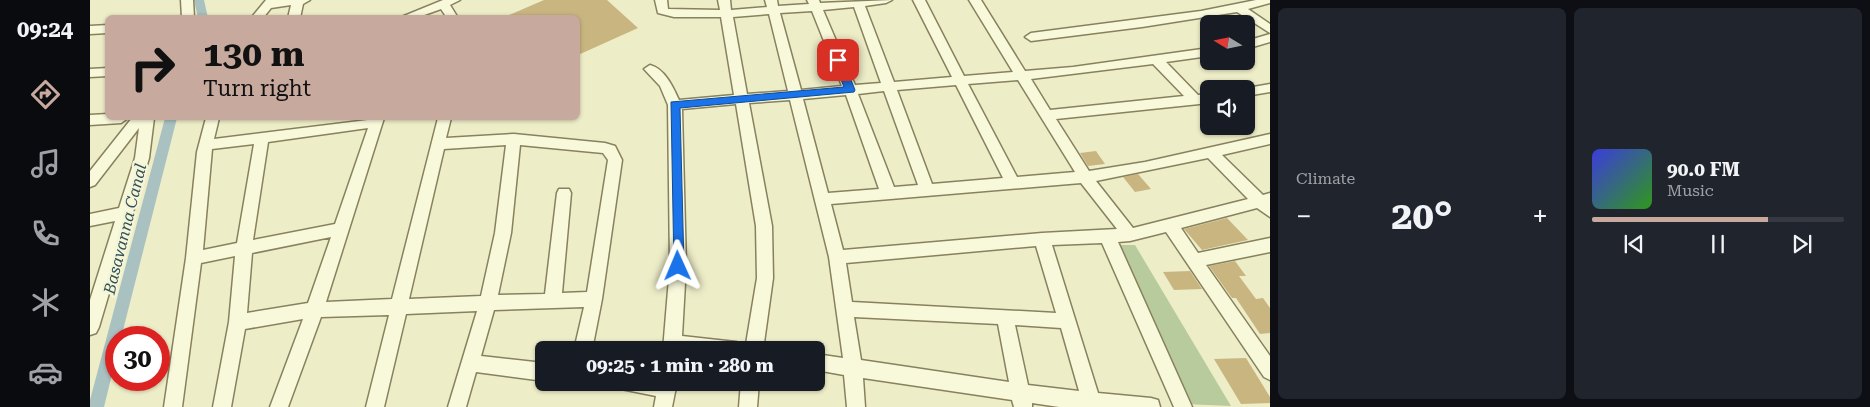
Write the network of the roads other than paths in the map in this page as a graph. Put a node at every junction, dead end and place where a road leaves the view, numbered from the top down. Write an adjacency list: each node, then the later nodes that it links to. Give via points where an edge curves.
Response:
1 (187, 0): 16 (street)
2 (301, 0): 10 (street); 18 (street)
3 (454, 0): 12 (street)
4 (661, 0): 14 (street, via 662,10 669,15)
5 (886, 0): 9 (street)
6 (919, 0): 33 (street)
7 (975, 0): 32 (street)
8 (1268, 0): 15 (street)
9 (866, 2): 11 (street); 34 (street)
10 (270, 3): 17 (street)
11 (814, 3): 13 (street); 36 (street)
12 (443, 4): 19 (street); 20 (street)
13 (771, 5): 14 (street); 38 (street)
14 (726, 7): 39 (street)
15 (1240, 9): 21 (street); 24 (street)
16 (188, 15)
17 (259, 15)
18 (295, 15)
19 (412, 15)
20 (451, 15)
21 (1270, 28)
22 (105, 29): 23 (street)
23 (90, 30)
24 (1031, 37)
25 (1270, 38): 26 (street)
26 (1255, 42)
27 (1200, 53): 28 (street)
28 (1156, 59): 32 (street); 41 (street)
29 (650, 69): 42 (street, via 665,84)
30 (105, 72): 31 (street)
31 (90, 74)
32 (1022, 75): 33 (street); 43 (street)
33 (961, 80): 34 (street); 60 (street)
34 (886, 85): 36 (street); 61 (street)
35 (1270, 88): 37 (street)
36 (850, 90): 38 (street); 63 (street)
37 (1255, 90)
38 (796, 94): 39 (street); 64 (street)
39 (742, 98): 42 (street); 90 (street, via 766,249)
40 (1200, 99): 41 (street)
41 (1195, 100): 43 (street)
42 (675, 105): 89 (street, via 678,266)
43 (1047, 115): 59 (street)
44 (105, 119): 45 (street)
45 (90, 120)
46 (137, 120): 58 (street)
47 (148, 120): 66 (street, via 142,158)
48 (212, 120): 56 (street)
49 (377, 120): 51 (street); 69 (street)
50 (444, 120): 55 (street)
51 (317, 124): 52 (street)
52 (262, 138): 56 (street); 74 (street)
53 (514, 139): 55 (street); 78 (street, via 605,148 614,155); 80 (street, via 503,233)
54 (1270, 140): 57 (street)
55 (438, 144): 81 (street)
56 (206, 145): 76 (street)
57 (1210, 152): 59 (street); 65 (street)
58 (93, 174)
59 (1085, 177): 60 (street); 70 (street)
60 (1012, 182): 61 (street)
61 (927, 190): 63 (street)
62 (564, 193): 79 (street)
63 (889, 195): 64 (street)
64 (824, 200): 75 (street)
65 (1266, 204): 68 (street)
66 (125, 213): 67 (street); 87 (street)
67 (90, 220)
68 (1170, 225): 70 (street); 77 (street)
69 (341, 229): 74 (street); 83 (street)
70 (1130, 235): 71 (street)
71 (1107, 236): 72 (street); 109 (street)
72 (1042, 239): 75 (street); 85 (street)
73 (1270, 245): 77 (street)
74 (244, 248): 76 (street); 86 (street)
75 (837, 256): 82 (street)
76 (194, 258): 100 (street)
77 (1196, 260): 95 (street)
78 (594, 299): 79 (street); 88 (street)
79 (553, 300): 80 (street)
80 (488, 304): 81 (street); 91 (street)
81 (399, 308): 83 (street); 103 (street)
82 (844, 309): 84 (street); 93 (street)
83 (313, 310): 86 (street); 102 (street)
84 (1005, 316): 85 (street); 98 (street)
85 (1067, 321): 99 (street)
86 (238, 322): 101 (street)
87 (90, 327)
88 (586, 341)
89 (673, 341)
90 (755, 341)
91 (470, 363): 94 (street); 104 (street)
92 (825, 363): 93 (street)
93 (854, 368): 98 (street); 107 (street)
94 (535, 371)
95 (1270, 371)
96 (666, 391): 105 (street)
97 (749, 391): 106 (street)
98 (1022, 400): 99 (street)
99 (1092, 403): 108 (street)
100 (174, 407)
101 (222, 407)
102 (279, 407)
103 (375, 407)
104 (457, 407)
105 (664, 407)
106 (748, 407)
107 (856, 407)
108 (1151, 407)
109 (1183, 407)

